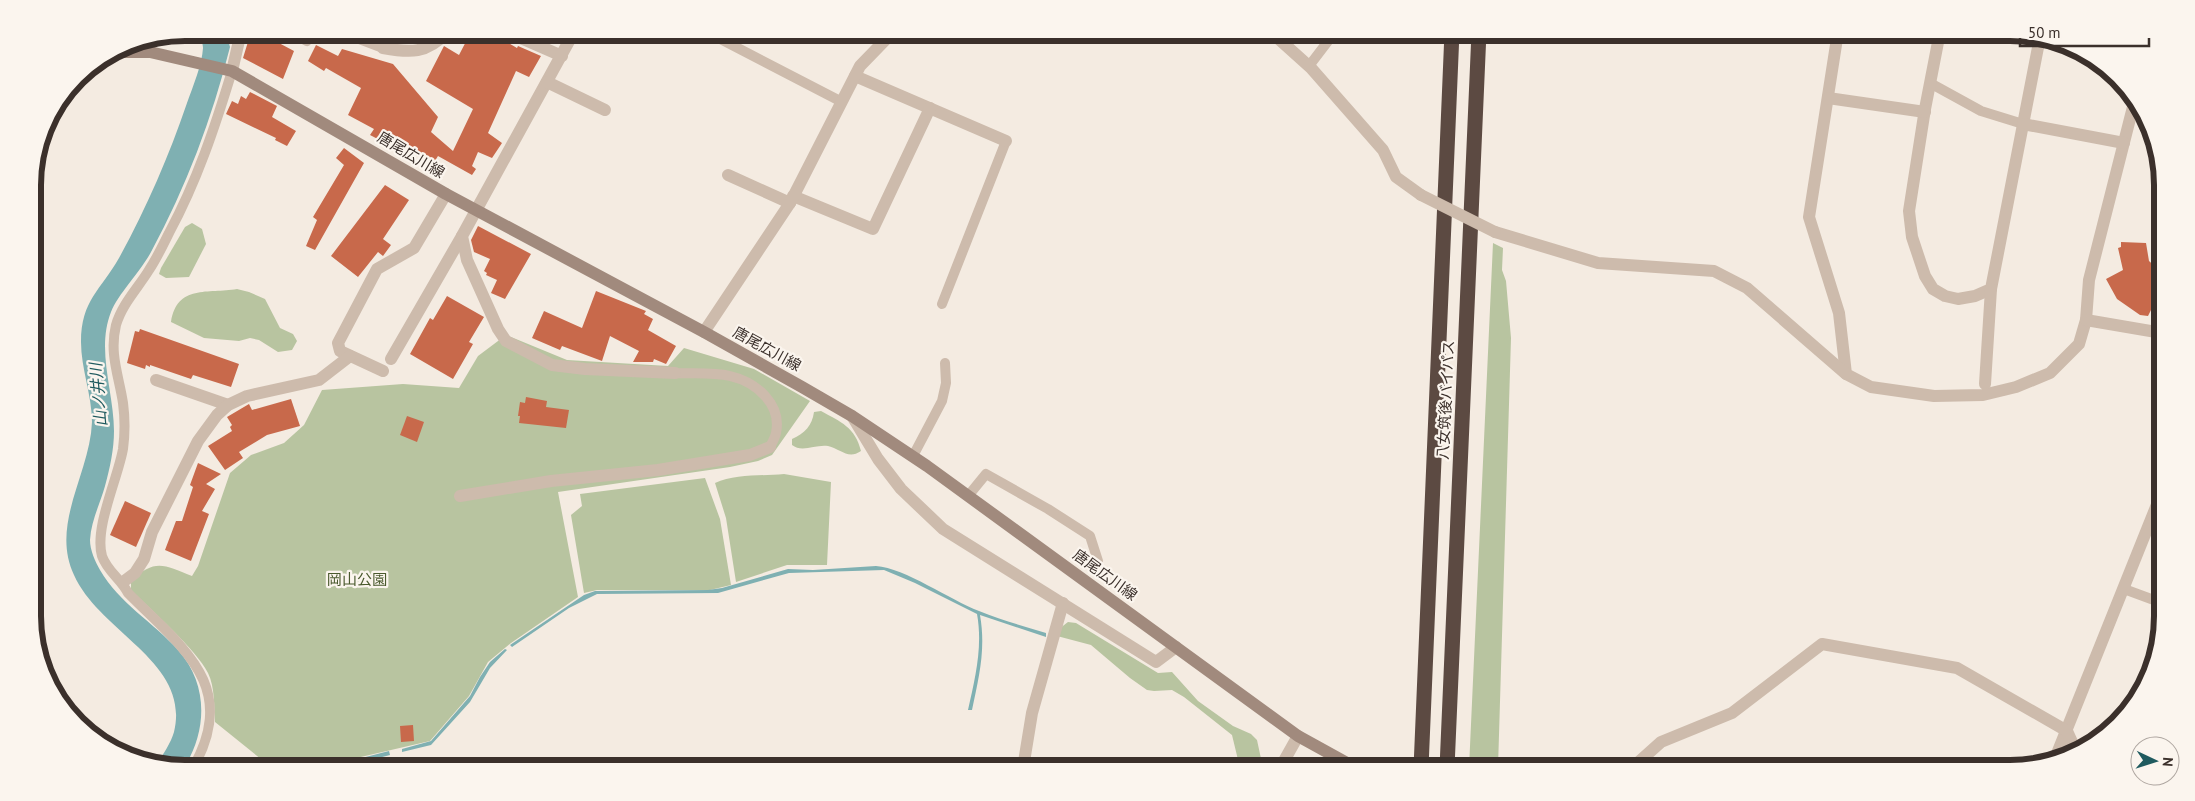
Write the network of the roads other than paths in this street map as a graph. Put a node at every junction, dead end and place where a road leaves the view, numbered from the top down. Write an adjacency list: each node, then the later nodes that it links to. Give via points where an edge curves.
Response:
1 (238, 41): 19 (street)
2 (364, 41): 15 (lane)
3 (438, 41): 15 (street, via 408,53)
4 (528, 41): 17 (street)
5 (570, 41): 17 (street)
6 (724, 41): 24 (lane)
7 (884, 41): 20 (street, via 860,66)
8 (1281, 41): 18 (street)
9 (1328, 41): 18 (lane)
10 (1452, 41): 69 (highway, 八女筑後バイパス)
11 (1479, 41): 70 (highway, 八女筑後バイパス)
12 (1837, 41): 23 (street)
13 (1938, 41): 22 (street)
14 (2039, 44): 29 (street)
15 (382, 48)
16 (131, 52): 19 (main road, 唐尾広川線, via 150,52)
17 (562, 56): 21 (street)
18 (1309, 66): 47 (street, bridge, via 1383,150 1396,177 1421,194 1495,232 1598,263 1714,271 1747,288)
19 (230, 70): 33 (main road, 唐尾広川線); 58 (lane, via 214,130 186,201 150,269 122,308 116,326 113,353 125,424 123,448 100,541 102,556 111,572)
20 (855, 76): 24 (street); 25 (street)
21 (547, 82): 27 (street); 35 (street)
22 (1930, 83): 28 (street); 29 (lane, via 1982,111)
23 (1828, 98): 28 (street); 47 (street, via 1809,217 1839,314)
24 (842, 102): 34 (street)
25 (930, 108): 30 (street); 34 (street, via 874,229)
26 (2132, 109): 31 (street)
27 (605, 110)
28 (1925, 112): 37 (street, via 1908,211 1925,276 1933,289 1958,299)
29 (2023, 124): 31 (street); 37 (street)
30 (1006, 141): 38 (lane)
31 (2124, 143): 39 (street, via 2089,280)
32 (728, 175): 34 (street)
33 (446, 194): 35 (main road, 唐尾広川線); 42 (street, via 414,248 377,269 338,343 340,351)
34 (792, 200): 40 (street)
35 (475, 210): 36 (street); 40 (main road, 唐尾広川線)
36 (462, 236): 43 (street); 46 (street, via 467,260 506,341 552,364 585,369)
37 (1991, 289): 49 (street)
38 (942, 304)
39 (2086, 320): 41 (street); 47 (street, via 2078,344 2050,373 2016,387 1983,395 1934,396 1871,387)
40 (704, 332): 51 (main road, 唐尾広川線)
41 (2154, 332)
42 (350, 356): 45 (street); 50 (street, via 319,380 247,396)
43 (391, 359)
44 (945, 363): 53 (lane, via 946,383 942,401)
45 (383, 371)
46 (676, 373): 52 (lane, via 729,376 762,392 773,406 775,416 776,433)
47 (1846, 374)
48 (156, 380): 50 (street)
49 (1984, 384)
50 (228, 405): 58 (street, via 198,441 152,532 144,559 135,573)
51 (852, 416): 53 (main road, 唐尾広川線); 61 (street, via 901,489 943,529)
52 (770, 447): 54 (street, via 750,455 658,470 551,481)
53 (913, 456): 55 (main road, 唐尾広川線)
54 (460, 496)
55 (968, 496): 57 (lane, via 986,474 1048,509 1090,536); 62 (main road, 唐尾広川線)
56 (2154, 523): 59 (street)
57 (1098, 571)
58 (123, 582): 72 (lane, via 128,593 197,665 208,692 211,711 209,729)
59 (2124, 588): 60 (lane); 63 (street)
60 (2154, 600)
61 (1062, 603): 62 (street, via 1156,662); 73 (street, via 1032,713)
62 (1176, 647): 64 (main road, 唐尾広川線)
63 (2067, 731): 65 (street); 66 (street); 71 (street, via 1957,668 1822,644 1732,713 1661,742)
64 (1298, 736): 67 (street); 68 (main road, 唐尾広川線)
65 (2073, 745)
66 (2058, 751)
67 (1285, 759)
68 (1340, 759)
69 (1421, 759)
70 (1447, 759)
71 (1642, 759)
72 (198, 760)
73 (1024, 760)

